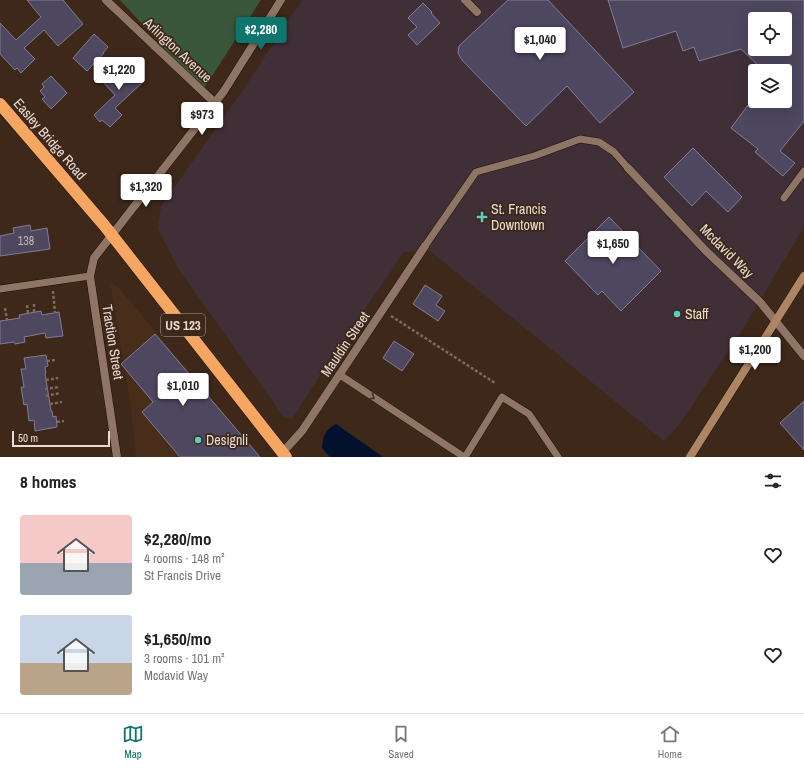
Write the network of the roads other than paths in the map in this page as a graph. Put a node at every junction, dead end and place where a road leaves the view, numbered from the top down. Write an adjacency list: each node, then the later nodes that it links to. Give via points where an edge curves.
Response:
1 (106, 0): 5 (street, Arlington Avenue)
2 (281, 0): 5 (street, Traction Street)
3 (465, 0): 4 (street)
4 (477, 12)
5 (215, 103): 10 (street, Traction Street)
6 (0, 104): 10 (highway, Easley Bridge Road / US 123)
7 (628, 168): 11 (lane, via 614,152 599,142 580,139 534,156 476,172); 15 (street, Mcdavid Way, via 706,251 760,302)
8 (804, 171): 9 (lane)
9 (784, 198)
10 (112, 236): 12 (street, Traction Street, via 94,258); 18 (highway, Easley Bridge Road / US 123)
11 (425, 246): 17 (street, Mauldin Street)
12 (90, 276): 14 (lane); 19 (street, Traction Street)
13 (804, 276): 15 (street)
14 (0, 289)
15 (775, 321): 16 (street, Mcdavid Way); 22 (street)
16 (804, 356)
17 (340, 375): 18 (street, Mauldin Street); 20 (lane, one-way to 20)
18 (284, 455)
19 (119, 457)
20 (464, 457): 21 (lane, via 502,397 529,414)
21 (558, 457)
22 (690, 457)

